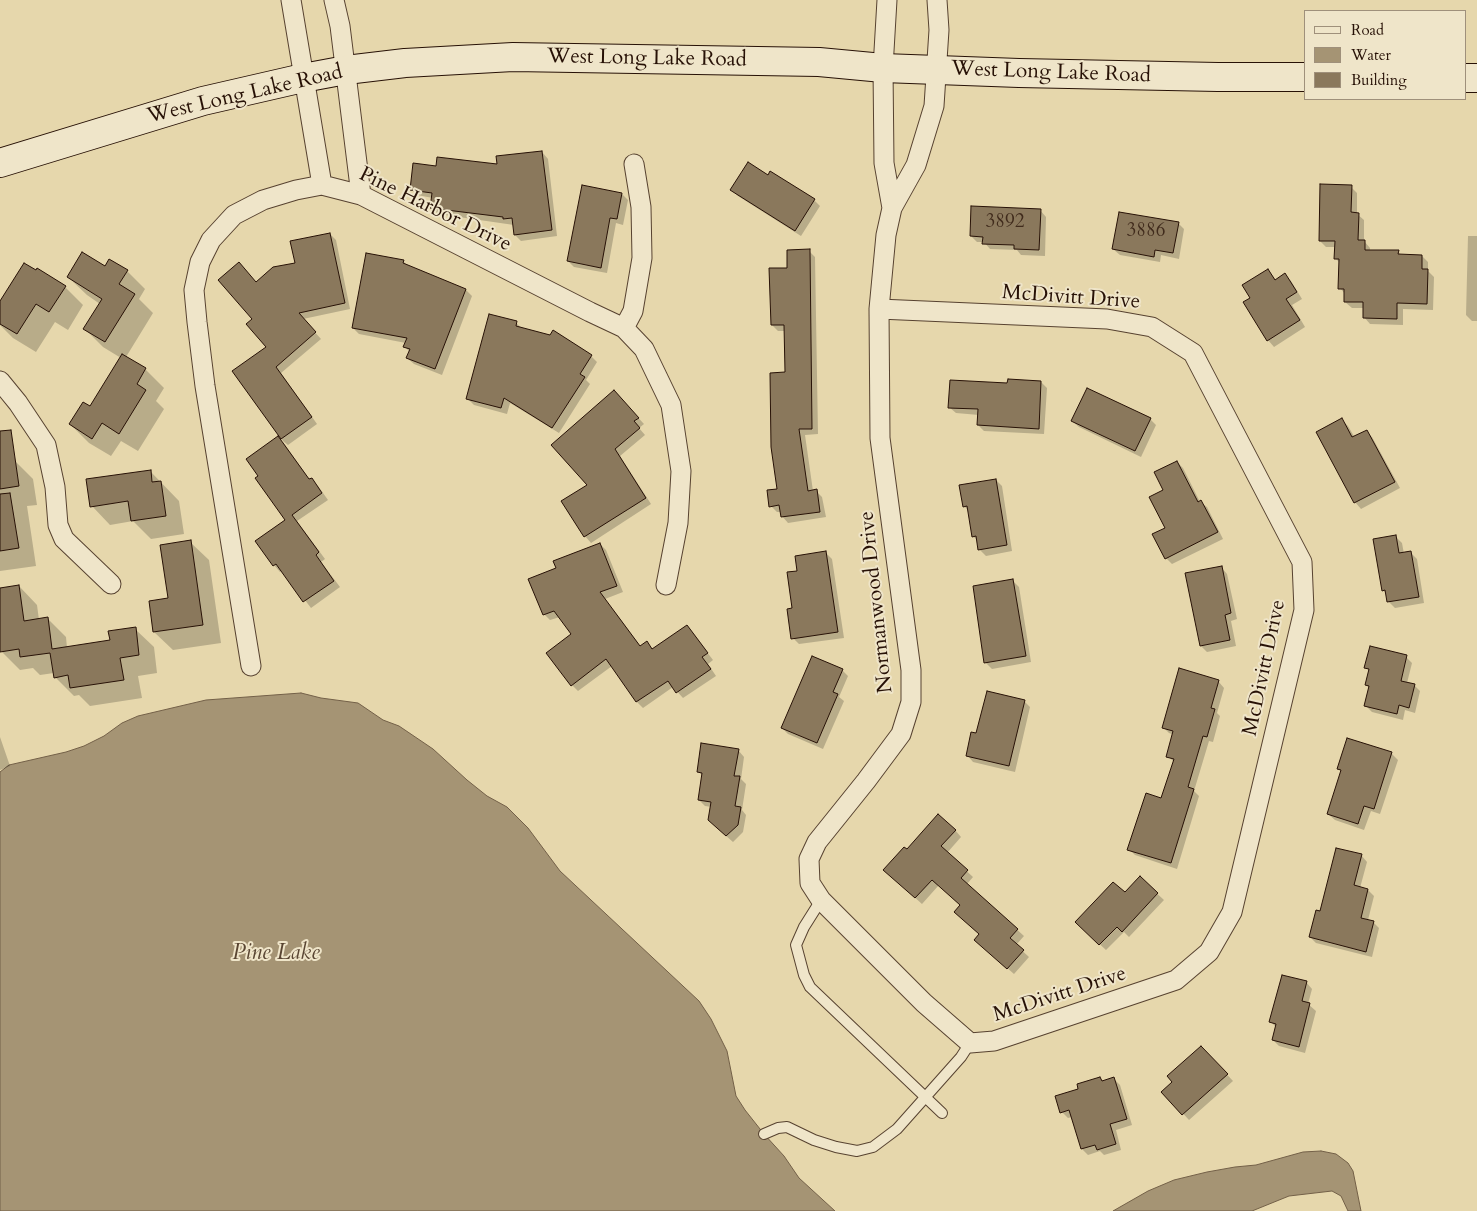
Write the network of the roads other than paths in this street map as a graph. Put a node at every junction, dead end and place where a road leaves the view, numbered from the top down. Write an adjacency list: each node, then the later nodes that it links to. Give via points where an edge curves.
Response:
1 (290, 0): 9 (street)
2 (334, 0): 6 (street)
3 (887, 0): 5 (street, Normanwood Drive)
4 (937, 0): 7 (street, Normanwood Drive, via 940,30)
5 (883, 68): 6 (main road, West Long Lake Road, via 819,62 513,57); 7 (main road, West Long Lake Road); 14 (street, Normanwood Drive, via 884,163)
6 (346, 70): 9 (main road, West Long Lake Road); 13 (street)
7 (936, 70): 8 (main road, West Long Lake Road); 14 (street, Normanwood Drive, via 934,106 916,165)
8 (1304, 77)
9 (303, 78): 10 (main road, West Long Lake Road, via 203,101); 12 (street)
10 (0, 163)
11 (634, 164): 16 (street, via 641,207 642,258 633,311)
12 (322, 185): 13 (street, Pine Harbor Drive); 20 (street, Pine Harbor Drive, via 263,200 234,215 211,240 200,262 194,290 205,386)
13 (361, 195): 16 (street, Pine Harbor Drive)
14 (892, 208): 15 (street, Normanwood Drive)
15 (878, 309): 21 (street, Normanwood Drive, via 880,438 911,670 911,702 901,734 817,842 809,859 810,883); 22 (street, McDivitt Drive, via 1107,320 1152,327 1193,353 1302,562 1304,610 1232,912 1210,952 1176,980 994,1041)
16 (624, 328): 19 (street, Pine Harbor Drive, via 644,349 671,405 681,471 678,524)
17 (0, 382): 18 (street, via 46,445 55,487 58,526 64,539)
18 (111, 584)
19 (666, 585)
20 (251, 666)
21 (821, 900): 22 (street, Normanwood Drive, via 924,1003); 23 (lane, via 796,945 810,987)
22 (970, 1043): 23 (lane)
23 (926, 1098): 24 (lane); 25 (lane, via 897,1129 873,1147 857,1151 814,1140 787,1127)
24 (942, 1113)
25 (764, 1134)

